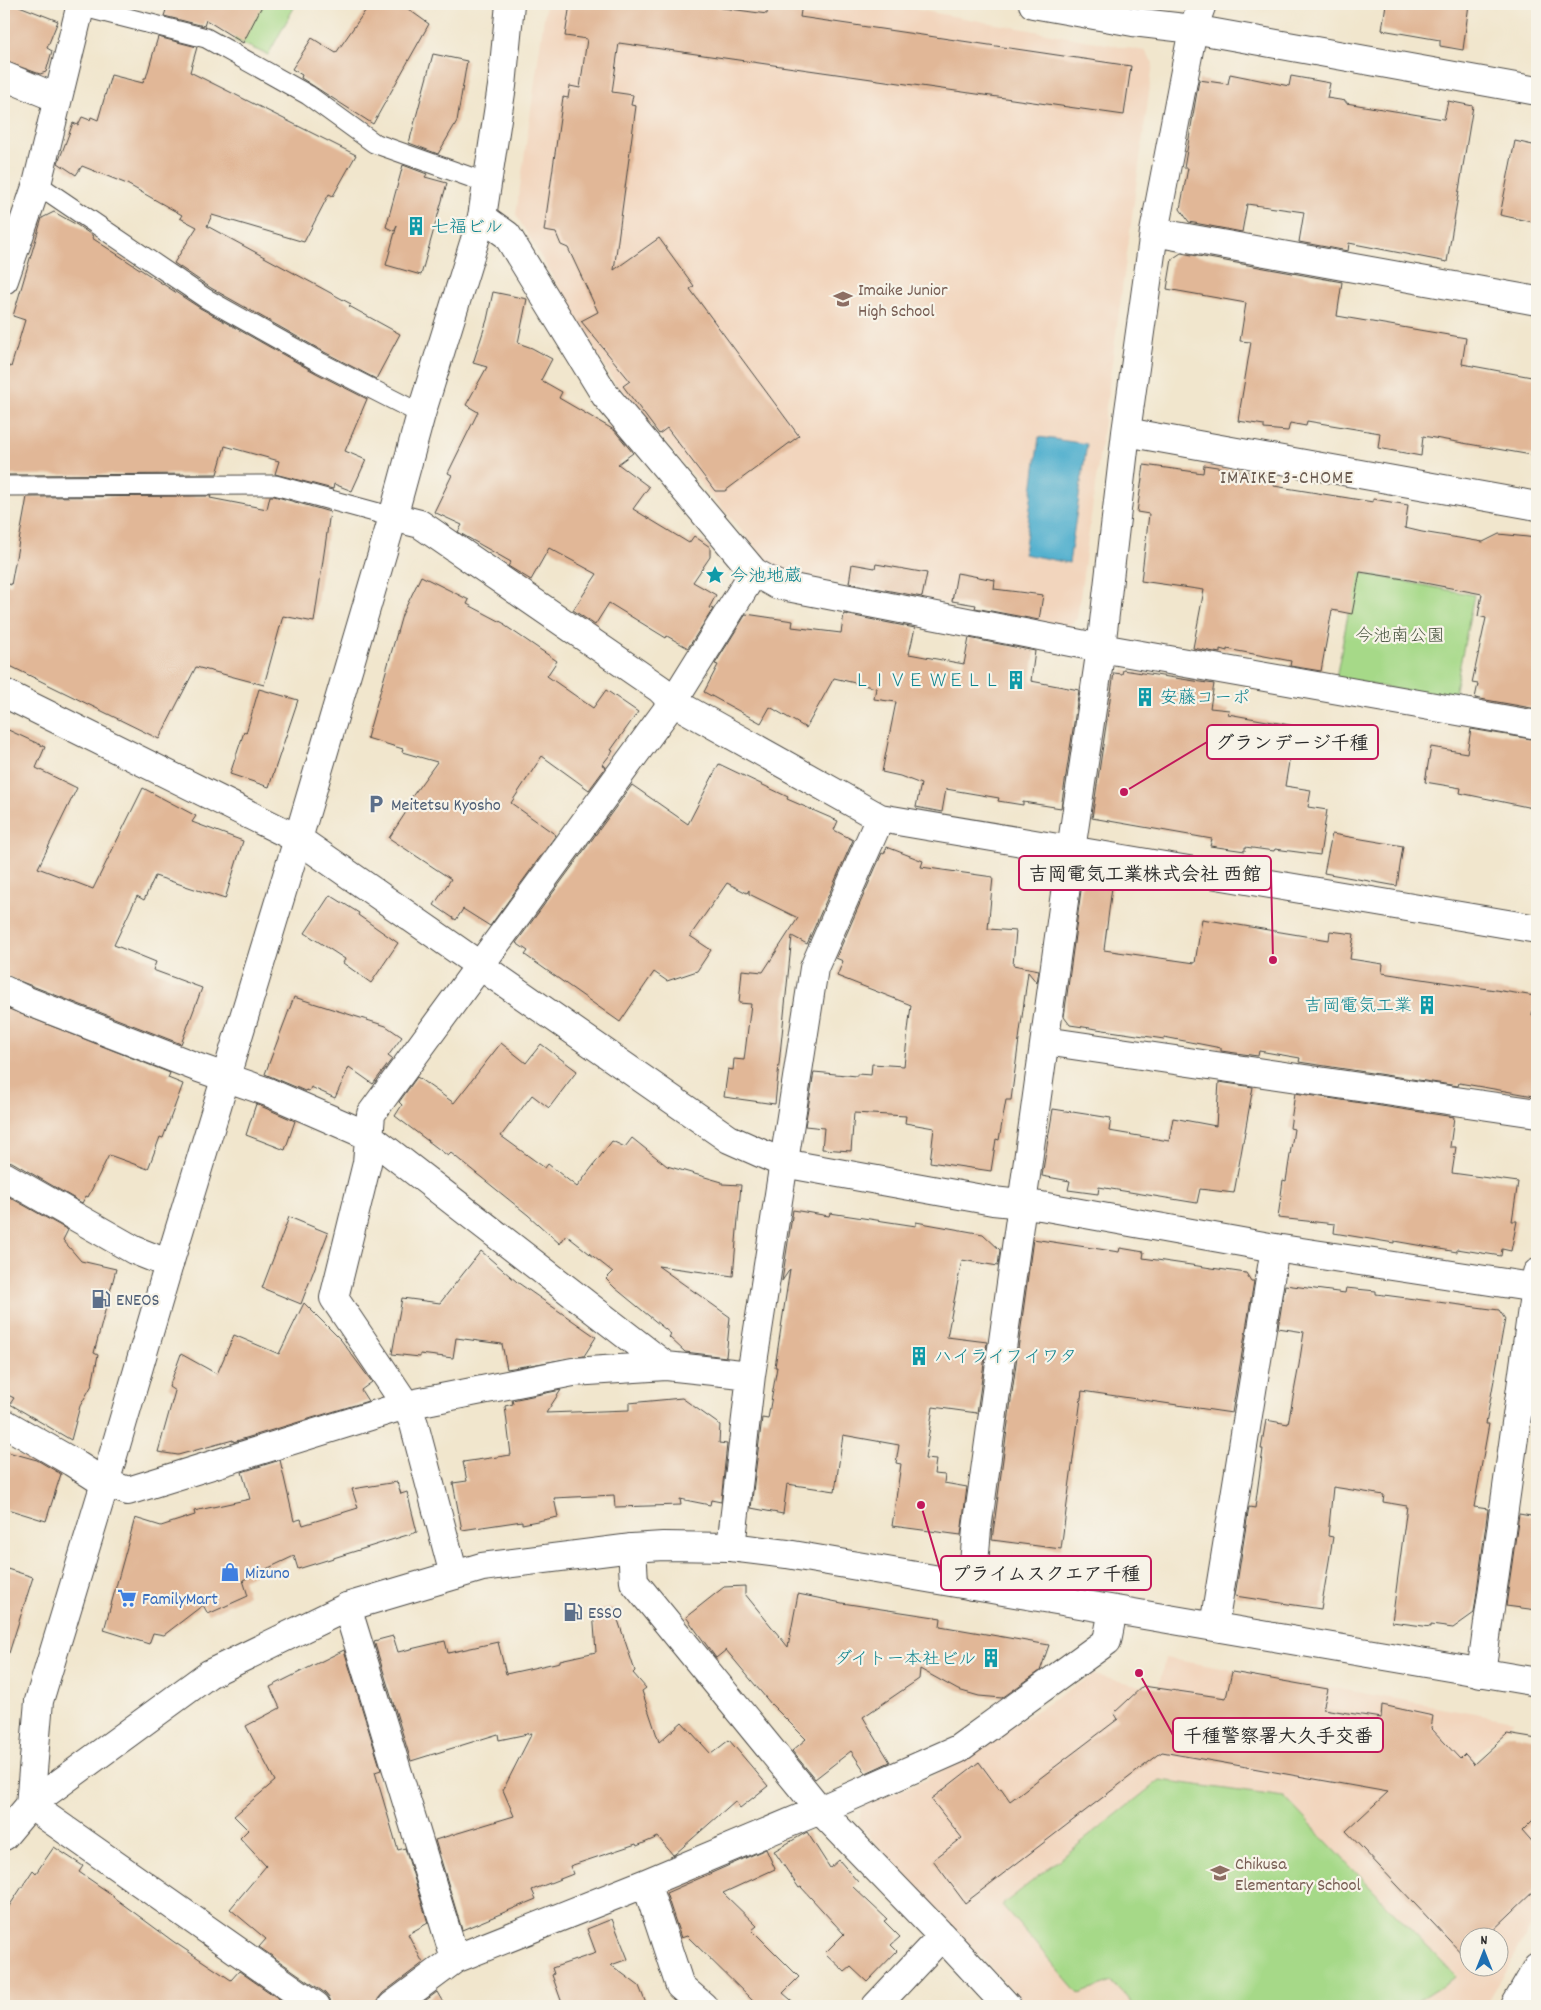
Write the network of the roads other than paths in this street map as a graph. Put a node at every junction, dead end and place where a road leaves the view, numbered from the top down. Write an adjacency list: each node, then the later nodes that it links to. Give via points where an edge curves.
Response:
1 (510, 4): 9 (street, via 502,86)
2 (1033, 4): 5 (street)
3 (1202, 4): 5 (street)
4 (80, 5): 8 (street); 9 (lane, via 206,38 308,95 374,143)
5 (1193, 30): 7 (street); 12 (street)
6 (4, 76): 8 (street)
7 (1537, 91)
8 (57, 98): 10 (street)
9 (487, 183): 11 (street)
10 (37, 184): 13 (street); 15 (lane, via 205,298)
11 (482, 217): 15 (street); 20 (street, via 507,235 606,395)
12 (1154, 232): 14 (street); 16 (street)
13 (4, 280)
14 (1537, 301)
15 (421, 414): 19 (street)
16 (1126, 432): 18 (street); 21 (street)
17 (4, 486): 19 (lane, via 276,485)
18 (1537, 506)
19 (393, 517): 23 (street, via 420,524 660,689); 26 (street)
20 (754, 572): 21 (street, via 776,585); 23 (street)
21 (1101, 648): 24 (street); 27 (street)
22 (4, 693): 26 (street)
23 (673, 702): 25 (street); 29 (street)
24 (1537, 725)
25 (880, 818): 27 (street); 35 (street, via 814,968)
26 (298, 839): 29 (street); 32 (street)
27 (1071, 850): 28 (street); 31 (street)
28 (1537, 929)
29 (481, 965): 34 (street, via 371,1114); 35 (street, via 729,1139)
30 (4, 990): 32 (street)
31 (1045, 1041): 33 (street); 37 (street)
32 (225, 1078): 34 (street, via 268,1092); 39 (street)
33 (1537, 1113)
34 (369, 1136): 41 (street); 43 (street, via 367,1163 334,1298)
35 (783, 1163): 37 (street); 42 (street)
36 (4, 1176): 39 (street, via 134,1250)
37 (1023, 1205): 38 (street); 49 (street)
38 (1275, 1248): 40 (street); 52 (street)
39 (168, 1264): 45 (street)
40 (1537, 1283): 53 (street)
41 (666, 1366): 42 (street); 43 (street, via 573,1372)
42 (751, 1375): 46 (street)
43 (406, 1405): 45 (street, via 128,1491); 48 (street, via 414,1424)
44 (4, 1423): 45 (street)
45 (105, 1483): 55 (street, via 39,1701)
46 (731, 1547): 47 (street); 49 (street)
47 (632, 1548): 48 (street, via 482,1567); 56 (street, via 634,1582)
48 (454, 1575): 50 (street)
49 (972, 1586): 51 (street)
50 (346, 1607): 55 (street, via 209,1674); 60 (street)
51 (1113, 1610): 52 (street); 56 (street, via 1106,1641 958,1749)
52 (1214, 1626): 53 (street)
53 (1481, 1673): 54 (street)
54 (1537, 1682)
55 (30, 1805): 57 (street); 62 (street)
56 (820, 1810): 58 (street); 59 (street)
57 (4, 1836)
58 (646, 1883): 60 (street); 64 (street, via 680,1986)
59 (942, 1936): 65 (street); 66 (street)
60 (455, 1959): 63 (street)
61 (1537, 1968): 67 (street)
62 (316, 2006)
63 (392, 2006)
64 (703, 2006)
65 (876, 2006)
66 (1006, 2006)
67 (1515, 2006)

